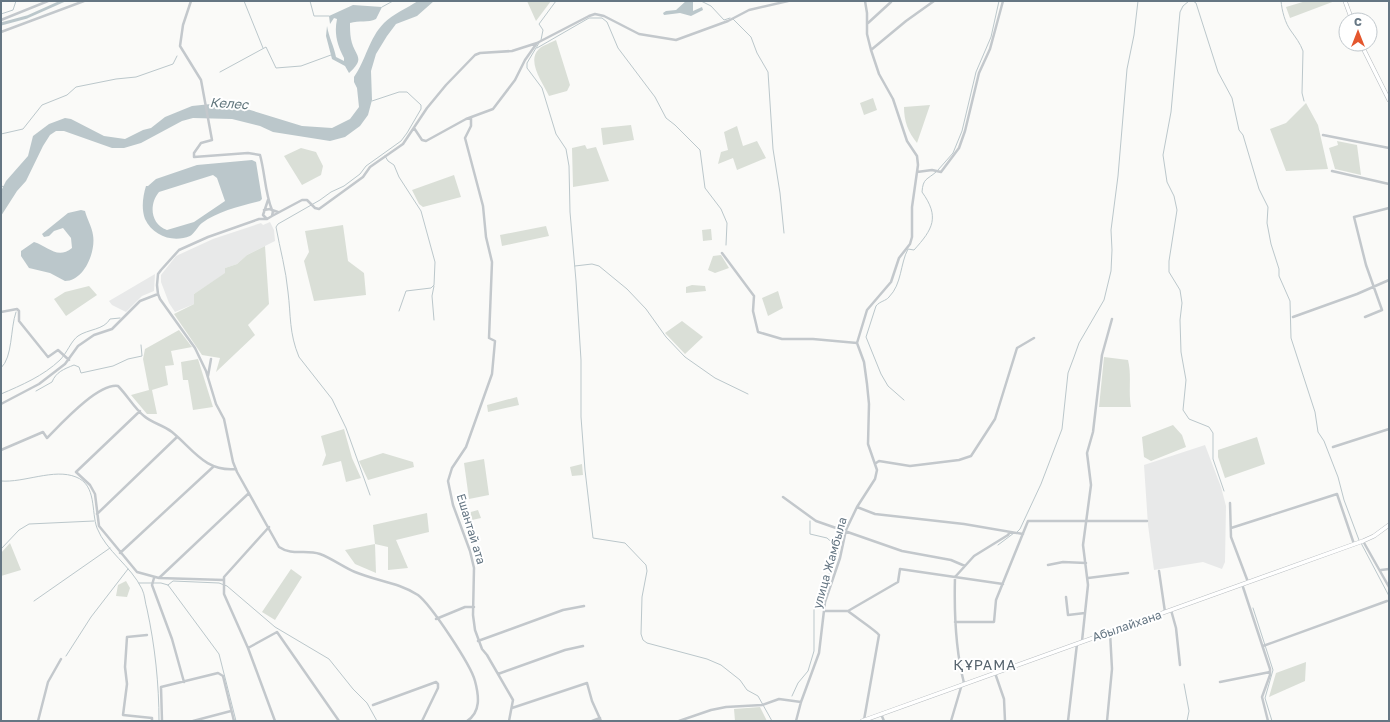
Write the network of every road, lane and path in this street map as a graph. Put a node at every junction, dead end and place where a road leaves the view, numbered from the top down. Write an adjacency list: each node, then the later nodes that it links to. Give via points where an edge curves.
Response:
1 (48, 1): 11 (street)
2 (84, 1): 13 (street)
3 (191, 1): 25 (street, via 183,25 180,46 199,76 212,140 201,143 194,157 248,153 260,155)
4 (788, 1): 14 (street, via 749,10 728,22 676,40 639,34 595,14)
5 (865, 1): 12 (street)
6 (934, 1): 15 (street)
7 (1003, 1): 23 (street, via 990,49 979,73 966,131 959,148 942,172)
8 (1345, 1): 10 (main road)
9 (891, 2): 12 (street)
10 (1349, 12)
11 (1, 20)
12 (867, 24): 15 (street)
13 (1, 32)
14 (537, 43): 18 (street, via 498,104 493,109); 19 (street, via 512,51 475,55 446,85)
15 (870, 50): 23 (street, via 879,74 893,99 907,141 917,156)
16 (1365, 52): 17 (main road)
17 (1389, 100)
18 (471, 118): 19 (street, via 426,141 422,140); 90 (street, Ешантай ата, via 471,126 465,138 483,206 492,262 489,338 495,341 492,374 466,447 452,468 448,481 453,505 474,568)
19 (414, 128): 29 (street, via 402,144 370,167 363,178 319,208 315,208 307,200 302,200)
20 (1323, 135): 21 (street)
21 (1389, 148)
22 (1332, 171): 24 (street)
23 (917, 172): 42 (street, via 910,244 899,258 891,282 867,310)
24 (1389, 184)
25 (269, 200): 27 (street); 28 (street)
26 (1389, 208): 35 (street, via 1354,217)
27 (272, 210): 28 (street, via 268,208); 29 (street); 30 (street)
28 (264, 211): 31 (street, via 263,215); 32 (street)
29 (278, 212): 30 (street)
30 (272, 216): 31 (street)
31 (267, 218): 32 (street)
32 (259, 219): 36 (street, via 208,237 174,254 158,274)
33 (722, 253): 42 (street, via 754,296 753,311 758,332 762,335 782,339)
34 (1389, 280): 35 (street)
35 (1374, 287): 38 (street); 39 (street, via 1382,310)
36 (158, 294): 44 (street, via 140,301 112,329 94,335 78,346); 45 (street, via 195,348)
37 (1, 312): 44 (street, via 17,309 19,321 48,357 58,350)
38 (1293, 317)
39 (1365, 317)
40 (1112, 319): 61 (street, via 1102,355 1094,432 1087,453 1091,485)
41 (1034, 338): 52 (street, via 1017,348 996,420 971,456 919,466 896,465 879,460)
42 (857, 343): 52 (street, via 864,362 867,384 868,444)
43 (211, 359): 45 (street)
44 (69, 360): 46 (street, via 39,384)
45 (208, 377): 54 (street, via 216,404 224,418)
46 (1, 404)
47 (140, 411): 49 (street); 51 (street, via 118,386 112,385 83,402 46,438 43,432); 59 (street, via 76,472 93,490)
48 (1389, 429): 50 (street)
49 (177, 438): 53 (street); 59 (street)
50 (1333, 447)
51 (1, 450)
52 (876, 463): 58 (street, улица Жамбыла, via 875,479)
53 (213, 467): 54 (street, via 221,470); 70 (street)
54 (236, 469): 55 (street)
55 (249, 493): 63 (street); 80 (street)
56 (783, 497): 65 (street, via 811,518)
57 (1230, 503): 64 (street)
58 (857, 507): 65 (street, улица Жамбыла); 66 (street, via 875,514)
59 (97, 514): 70 (street, via 99,526)
60 (1147, 521): 61 (street)
61 (1086, 522): 67 (street, via 1028,521); 71 (street, via 1083,545)
62 (1389, 525): 68 (main road, Абылайхана)
63 (269, 527): 82 (street); 96 (street, via 283,550 319,554 360,575 382,579 404,588 423,600)
64 (1231, 528): 69 (street, via 1337,494); 83 (street, via 1231,537)
65 (846, 530): 73 (street, via 902,551 951,560); 92 (street, улица Жамбыла)
66 (1010, 532): 67 (street); 73 (street, via 974,556)
67 (1023, 534): 84 (street)
68 (1363, 541): 69 (main road, Абылайхана); 75 (street)
69 (1356, 544): 83 (main road, Абылайхана)
70 (120, 553): 79 (street, via 137,572)
71 (1086, 562): 72 (street); 81 (street)
72 (1048, 565)
73 (966, 566): 78 (street)
74 (1389, 568): 75 (street)
75 (1381, 570): 86 (street)
76 (1159, 571): 94 (street)
77 (1128, 573): 81 (street)
78 (955, 577): 84 (street); 93 (street, via 900,569 898,582); 97 (street)
79 (154, 578): 80 (street); 111 (street, via 152,585 172,639)
80 (159, 578): 82 (street)
81 (1088, 578): 95 (street)
82 (224, 580): 105 (street, via 224,594)
83 (1248, 582): 85 (main road, Абылайхана)
84 (1003, 584): 97 (street, via 996,600 994,622)
85 (1242, 584): 91 (main road, Абылайхана); 104 (street)
86 (1389, 587)
87 (1066, 597): 95 (street, via 1068,615)
88 (1387, 601): 104 (street)
89 (584, 606): 100 (street, via 563,610)
90 (474, 607): 96 (street, via 465,607); 100 (street, Ешантай ата)
91 (1171, 610): 94 (main road, Абылайхана); 107 (street, via 1176,628)
92 (824, 611): 93 (street); 114 (street, улица Жамбыла, via 819,653)
93 (848, 611): 133 (street, via 879,635)
94 (1165, 612): 98 (main road, Абылайхана)
95 (1085, 613): 101 (street)
96 (436, 619): 128 (street, via 465,658 475,680 477,712)
97 (955, 622): 113 (street)
98 (1110, 632): 101 (main road, Абылайхана); 138 (street, via 1112,669)
99 (147, 635): 121 (street, via 127,637 127,684 123,715 152,718)
100 (478, 641): 110 (street, Ешантай ата)
101 (1082, 641): 102 (main road, Абылайхана)
102 (1077, 643): 109 (main road, Абылайхана); 137 (street)
103 (583, 646): 110 (street)
104 (1263, 646): 108 (street)
105 (248, 648): 125 (street); 126 (street, via 277,632)
106 (61, 659): 120 (street, via 48,682)
107 (1180, 665)
108 (1270, 672): 112 (street); 139 (street, via 1262,697)
109 (995, 673): 113 (main road, Абылайхана); 136 (street, via 1004,699)
110 (498, 674): 116 (street, Ешантай ата, via 513,700)
111 (184, 682): 117 (street, via 218,673 223,676); 122 (street, via 161,687)
112 (1220, 682)
113 (963, 684): 118 (main road, Абылайхана); 135 (street)
114 (801, 702): 131 (street, via 779,699 762,705 726,707); 132 (street, улица Жамбыла)
115 (373, 705): 127 (street, via 436,682 438,688)
116 (512, 708): 119 (street, via 587,682); 129 (street, Ешантай ата)
117 (231, 711): 123 (street); 124 (street)
118 (881, 714): 133 (main road, Абылайхана); 134 (street)
119 (600, 720): 130 (street)
120 (38, 721)
121 (152, 721)
122 (162, 721)
123 (193, 721)
124 (234, 721)
125 (275, 721)
126 (338, 721)
127 (422, 721)
128 (467, 721)
129 (509, 721)
130 (592, 721)
131 (679, 721)
132 (796, 721)
133 (863, 721)
134 (884, 721)
135 (951, 721)
136 (1005, 721)
137 (1068, 721)
138 (1107, 721)
139 (1268, 721)

